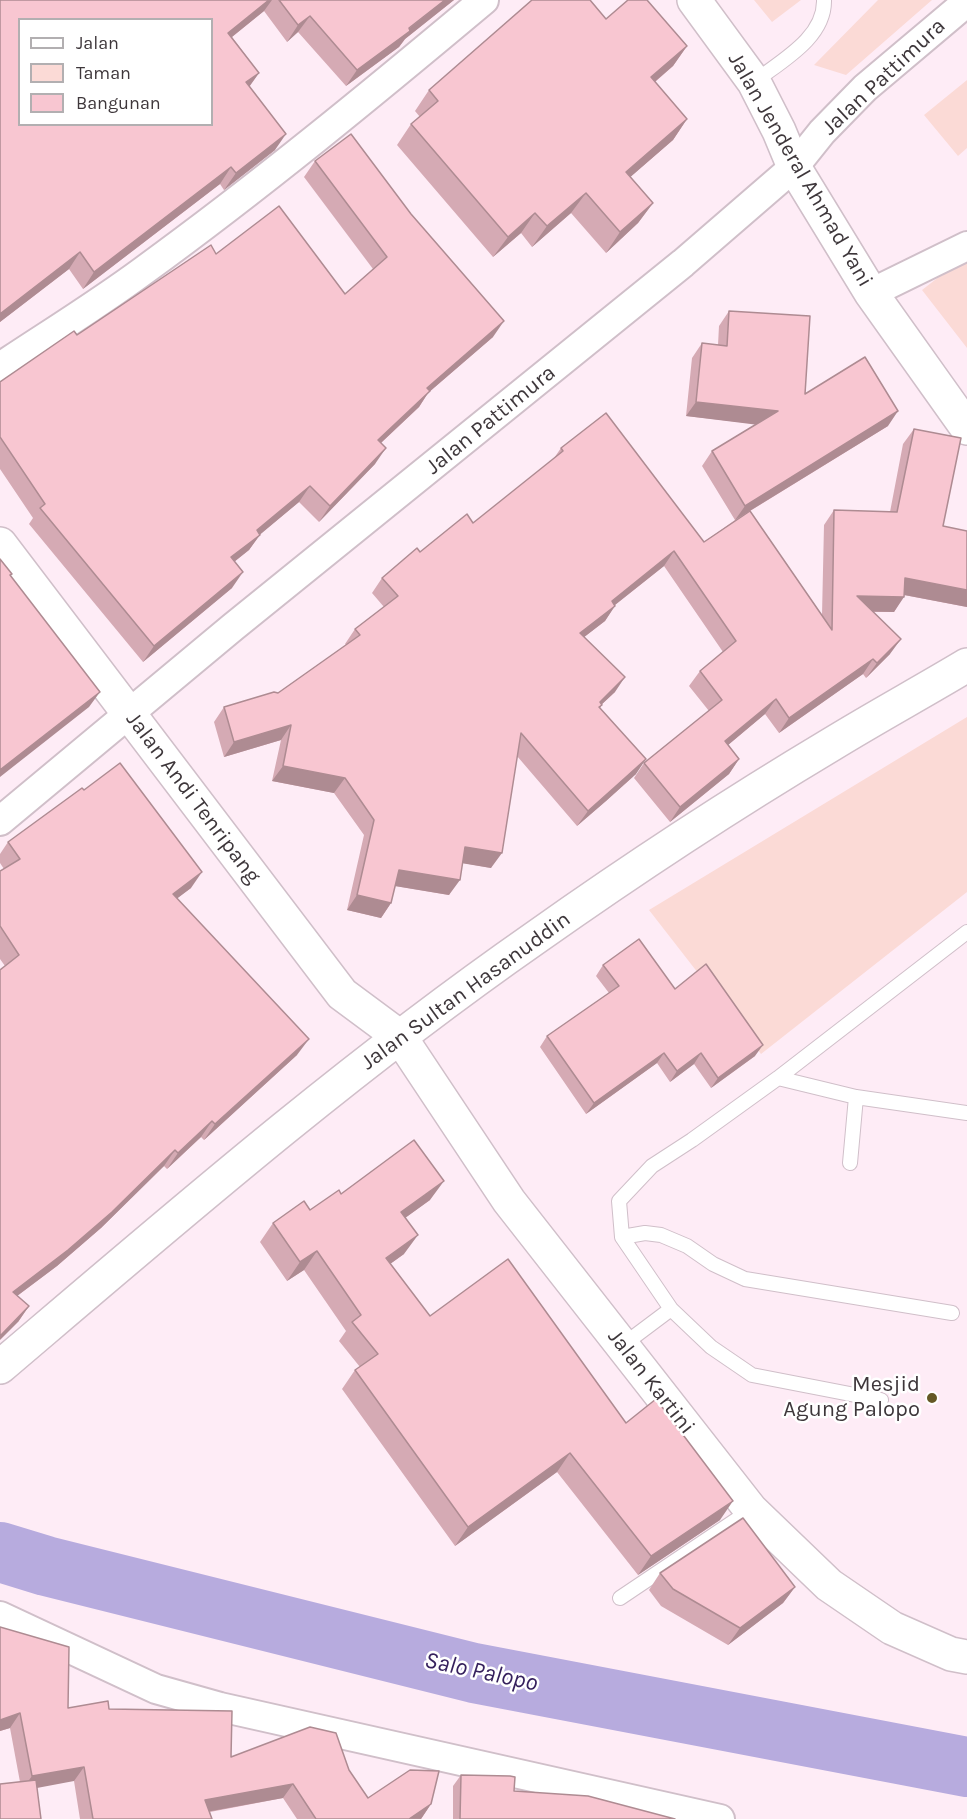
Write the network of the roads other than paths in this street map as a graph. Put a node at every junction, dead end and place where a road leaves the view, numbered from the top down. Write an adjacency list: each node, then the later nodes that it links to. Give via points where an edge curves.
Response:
1 (484, 0): 9 (street, via 142,272)
2 (694, 0): 5 (main road, Jalan Jenderal Ahmad Yani)
3 (824, 0): 5 (lane, via 821,22 812,37)
4 (967, 2): 6 (street, Jalan Pattimura, via 865,88)
5 (754, 82): 6 (main road, Jalan Jenderal Ahmad Yani)
6 (794, 167): 8 (main road, Jalan Jenderal Ahmad Yani); 13 (street, Jalan Pattimura, via 665,278)
7 (967, 246): 8 (street)
8 (872, 293): 10 (main road, Jalan Jenderal Ahmad Yani)
9 (0, 367)
10 (967, 428)
11 (0, 544): 13 (main road, Jalan Andi Tenripang)
12 (967, 665): 16 (main road, Jalan Sultan Hasanuddin, via 723,811 534,938)
13 (129, 714): 14 (street, Jalan Pattimura); 16 (main road, Jalan Andi Tenripang, via 342,994)
14 (0, 821)
15 (967, 932): 17 (lane)
16 (400, 1037): 24 (main road, Jalan Kartini, via 510,1201); 25 (main road, Jalan Sultan Hasanuddin, via 229,1173)
17 (778, 1078): 18 (lane); 21 (lane, via 651,1166 619,1201)
18 (856, 1097): 19 (lane); 20 (lane)
19 (967, 1113)
20 (850, 1162)
21 (622, 1237): 22 (lane); 23 (lane, via 662,1235 745,1280)
22 (671, 1309): 24 (lane); 26 (lane, via 711,1347 753,1376)
23 (952, 1313)
24 (623, 1345): 27 (main road, Jalan Kartini)
25 (0, 1367)
26 (881, 1400)
27 (751, 1509): 28 (lane); 30 (main road, Jalan Kartini, via 829,1585 892,1628)
28 (620, 1598)
29 (0, 1616): 31 (street, via 156,1689 220,1707)
30 (967, 1657)
31 (720, 1819)

